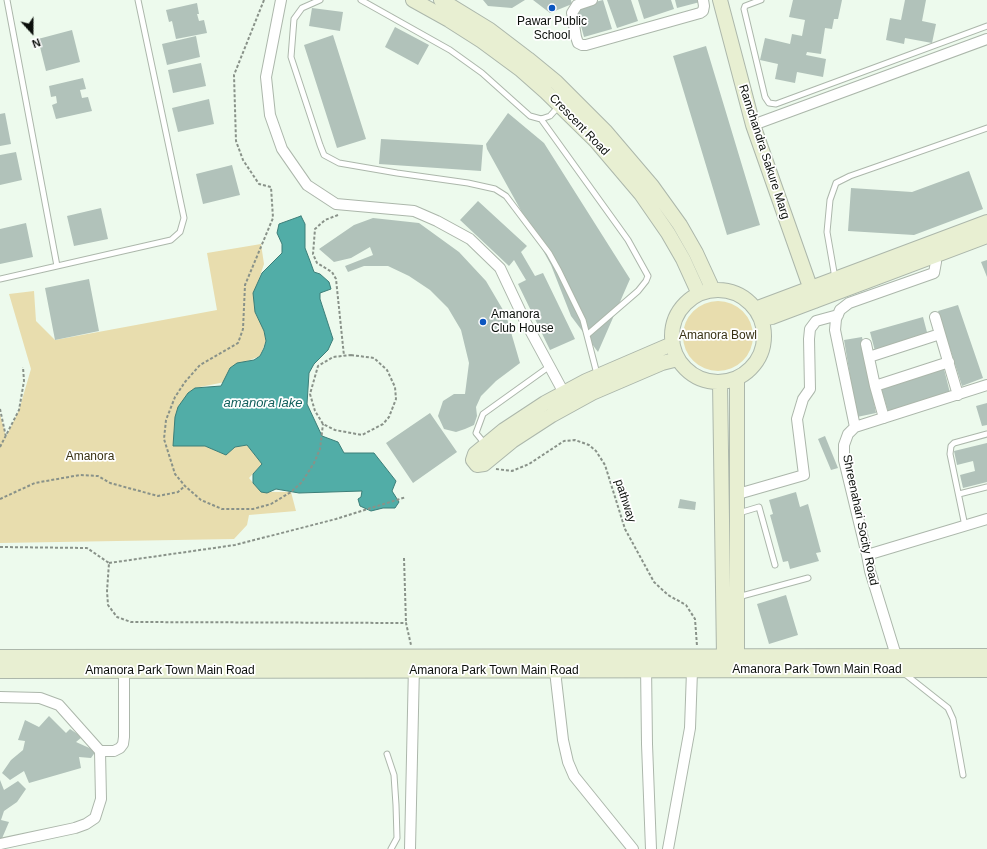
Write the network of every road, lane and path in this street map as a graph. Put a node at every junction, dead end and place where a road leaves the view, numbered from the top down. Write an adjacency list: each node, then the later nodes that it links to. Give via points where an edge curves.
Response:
1 (7, 0): 23 (lane)
2 (138, 0): 23 (lane, via 184,218 180,232 171,240)
3 (264, 0): 60 (path, via 234,75 236,141 243,160 259,184 271,187 273,218 245,285 243,329 238,343 200,366 175,397 166,420 164,439 175,474)
4 (281, 0): 42 (street, via 266,77 270,115 282,149 307,185 336,204 414,211 470,239 500,268)
5 (320, 0): 34 (lane, via 302,8 294,19 292,57 324,155 340,163 495,189 506,196 556,265 583,320)
6 (361, 0): 16 (lane, via 450,50 482,73 521,110)
7 (412, 0): 15 (main road, Crescent Road, via 482,41 520,69)
8 (442, 0): 27 (main road, Crescent Road, via 490,30 528,59 556,82 606,132 652,186 680,225)
9 (592, 0): 10 (street, via 577,5 572,14 578,43 586,46 700,13 704,6)
10 (702, 0)
11 (720, 0): 17 (main road, Ramchandra Sakure Marg)
12 (761, 0): 13 (lane, via 745,6 744,14 765,97 769,102 776,104)
13 (987, 26)
14 (987, 39): 17 (street)
15 (560, 105): 16 (lane, via 550,116); 29 (main road, Crescent Road, via 596,141 641,194 684,259)
16 (541, 119): 34 (lane, via 628,240 648,276 638,290)
17 (753, 125): 30 (main road, Ramchandra Sakure Marg)
18 (987, 128): 26 (lane, via 836,183 830,200 827,232)
19 (340, 214): 38 (path, via 325,220 315,230 313,254 317,263 332,272 336,279)
20 (987, 222): 22 (main road)
21 (987, 236): 22 (main road)
22 (932, 250): 24 (main road); 28 (street, via 936,262 934,273)
23 (57, 266): 25 (lane)
24 (872, 272): 26 (main road); 28 (street); 30 (main road)
25 (0, 279)
26 (835, 279): 30 (main road)
27 (713, 290): 29 (main road); 31 (main road, via 744,298)
28 (879, 292): 32 (street, via 849,303)
29 (700, 294): 36 (main road, via 686,303 676,318)
30 (813, 295): 31 (main road)
31 (758, 314): 45 (main road, via 764,337 760,354 750,369)
32 (838, 315): 54 (street, via 835,330); 62 (street, via 816,321 810,329 810,389 803,399 797,419 804,475)
33 (935, 317): 35 (street)
34 (587, 334): 44 (lane)
35 (940, 334): 39 (street); 41 (street)
36 (672, 344): 40 (main road); 44 (main road)
37 (866, 344): 39 (street)
38 (344, 356): 53 (path, via 333,356 318,366 314,378 310,394 315,411); 53 (path, via 374,358 387,370 395,387 394,406 383,424 362,435 335,430)
39 (869, 357): 47 (street)
40 (678, 358): 46 (main road, via 691,374 708,381); 59 (main road, via 592,393 512,441)
41 (949, 362): 47 (street); 50 (street)
42 (550, 366): 49 (street); 57 (lane, via 483,414 476,433)
43 (23, 368): 56 (path, via 24,381 19,410)
44 (597, 376): 49 (main road)
45 (737, 379): 46 (main road); 62 (main road)
46 (720, 382): 81 (main road)
47 (875, 386): 52 (street)
48 (987, 386): 50 (street)
49 (564, 393): 57 (main road, via 504,430)
50 (958, 395): 52 (street)
51 (0, 409): 56 (path)
52 (884, 418): 54 (street)
53 (323, 424): 60 (path, via 320,449 302,482 271,504 253,509 222,509 202,500)
54 (855, 427): 70 (street, Shreenahari Socity Road, via 848,434 844,460)
55 (987, 434): 63 (lane, via 954,442 951,446 950,454)
56 (6, 438): 58 (path)
57 (486, 445): 59 (main road, via 473,460 476,465)
58 (0, 447)
59 (484, 464): 80 (path, pathway, via 500,471 512,472 564,441 575,440 589,445 596,451 604,465 625,528 654,582 668,595 686,605 695,619)
60 (185, 486): 65 (path, via 178,492 158,496 110,483 98,476 80,475 35,483)
61 (987, 487): 63 (lane)
62 (738, 494): 66 (main road)
63 (959, 494): 68 (lane)
64 (406, 497): 72 (path, via 336,519 235,545)
65 (0, 499)
66 (738, 513): 73 (lane, via 759,507); 75 (main road)
67 (987, 519): 68 (street)
68 (965, 526): 70 (street)
69 (0, 547): 72 (path, via 87,548)
70 (867, 555): 77 (street, Shreenahari Socity Road)
71 (404, 558): 76 (path)
72 (109, 563): 76 (path, via 108,605 117,618 131,622)
73 (775, 565)
74 (808, 578): 75 (lane)
75 (737, 598): 81 (main road)
76 (406, 623): 82 (path)
77 (895, 656): 78 (main road, Amanora Park Town Main Road); 81 (main road, Amanora Park Town Main Road); 85 (street, Shreenahari Socity Road)
78 (987, 656)
79 (0, 657): 82 (main road, Amanora Park Town Main Road)
80 (697, 657): 81 (main road, Amanora Park Town Main Road); 83 (main road, Amanora Park Town Main Road)
81 (731, 657)
82 (414, 664): 83 (main road, Amanora Park Town Main Road); 84 (main road, Amanora Park Town Main Road); 88 (main road, Amanora Park Town Main Road); 96 (street)
83 (646, 664): 84 (main road, Amanora Park Town Main Road); 89 (main road, Amanora Park Town Main Road); 98 (street, via 646,744)
84 (555, 670): 97 (street, via 563,740 574,776)
85 (902, 670): 86 (main road, Amanora Park Town Main Road); 89 (main road, Amanora Park Town Main Road); 93 (lane, via 948,708 953,719)
86 (987, 670)
87 (0, 671): 88 (main road, Amanora Park Town Main Road)
88 (124, 671): 91 (street, via 123,744 114,751)
89 (692, 671): 99 (street, via 690,728)
90 (0, 697): 91 (street, via 40,698 59,705)
91 (100, 751): 94 (street, via 101,799 95,818 75,828)
92 (388, 754): 95 (lane, via 394,776 396,805 397,838)
93 (963, 774)
94 (0, 844)
95 (392, 849)
96 (410, 849)
97 (633, 849)
98 (651, 849)
99 (668, 849)

